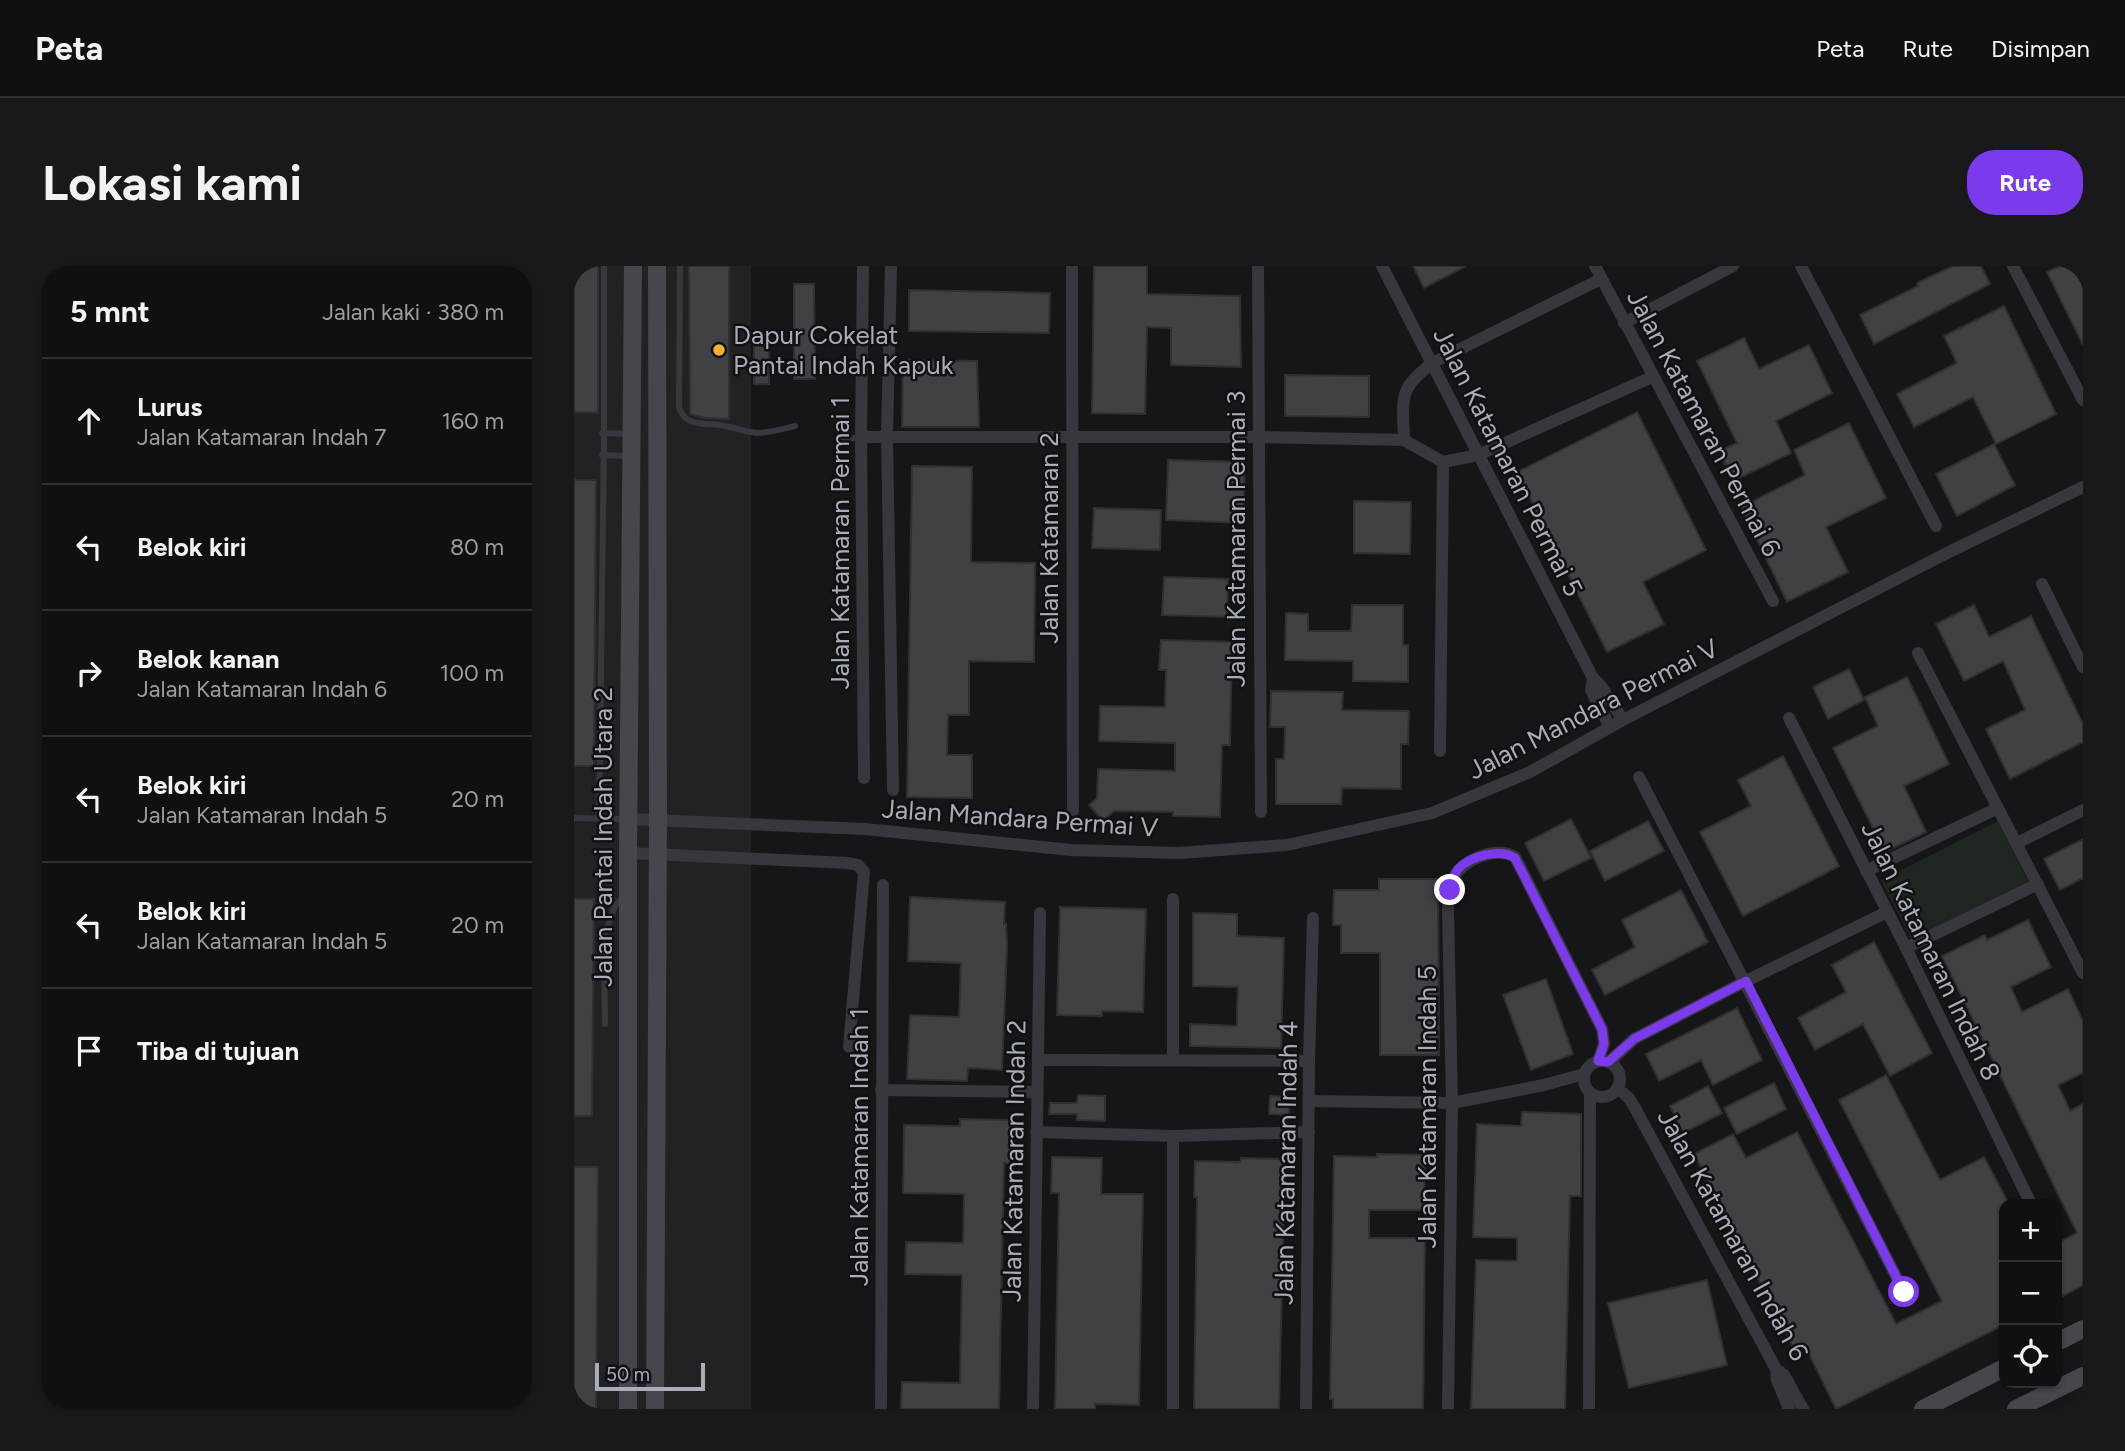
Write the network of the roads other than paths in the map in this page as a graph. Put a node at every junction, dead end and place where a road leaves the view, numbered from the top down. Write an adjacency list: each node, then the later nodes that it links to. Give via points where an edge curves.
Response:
1 (604, 266): 20 (lane)
2 (633, 266): 21 (street, Jalan Pantai Indah Utara 2)
3 (657, 266): 53 (street, Jalan Pantai Indah Utara 2)
4 (680, 266): 19 (lane, via 682,415 694,423 744,432)
5 (863, 266): 23 (street, Jalan Katamaran Permai 1)
6 (891, 266): 22 (street)
7 (1072, 266): 25 (street, Jalan Katamaran 2)
8 (1258, 266): 24 (street, Jalan Katamaran Permai 3)
9 (1382, 266): 16 (street, Jalan Katamaran Permai 5)
10 (1595, 266): 14 (street, Jalan Katamaran Permai 6)
11 (1733, 266): 15 (street)
12 (1801, 266): 33 (street)
13 (2013, 266): 18 (street)
14 (1601, 279): 15 (street, Jalan Katamaran Permai 6); 16 (street)
15 (1624, 323): 17 (street, Jalan Katamaran Permai 6)
16 (1433, 363): 27 (street, via 1406,391); 29 (street, Jalan Katamaran Permai 5)
17 (1652, 377): 29 (street); 35 (street, Jalan Katamaran Permai 6)
18 (2083, 400)
19 (795, 426)
20 (603, 433): 21 (lane); 28 (lane)
21 (631, 434): 30 (street, Jalan Pantai Indah Utara 2)
22 (887, 436): 23 (street); 25 (street); 45 (street)
23 (861, 437): 26 (lane); 44 (street, Jalan Katamaran Permai 1)
24 (1258, 437): 25 (street); 27 (street); 49 (street, Jalan Katamaran Permai 3)
25 (1071, 438): 48 (street, Jalan Katamaran 2)
26 (841, 440)
27 (1404, 440): 31 (street)
28 (603, 455): 30 (lane); 51 (lane)
29 (1478, 455): 31 (street); 38 (street, Jalan Katamaran Permai 5)
30 (631, 456): 52 (street, Jalan Pantai Indah Utara 2)
31 (1443, 461): 42 (street)
32 (2083, 487): 40 (street, Jalan Mandara Permai V)
33 (1936, 527)
34 (2042, 584): 37 (street)
35 (1773, 601)
36 (1918, 653): 46 (street)
37 (2083, 667)
38 (1593, 678): 40 (street, Jalan Katamaran Permai 5); 41 (street, Jalan Katamaran Permai 5, via 1591,690)
39 (1789, 718): 57 (street, Jalan Katamaran Indah 8)
40 (1623, 720): 41 (street, Jalan Mandara Permai V)
41 (1611, 727): 53 (street, Jalan Mandara Permai V, via 1530,772 1432,813 1287,845 1179,853 1071,850 864,829)
42 (1440, 751)
43 (1639, 777): 67 (street)
44 (864, 778)
45 (893, 790)
46 (1997, 808): 54 (street); 57 (street)
47 (2083, 810): 54 (street)
48 (1073, 811)
49 (1261, 812)
50 (574, 818): 51 (lane)
51 (600, 818): 52 (lane)
52 (628, 819): 53 (street, Jalan Mandara Permai V); 55 (street, Jalan Pantai Indah Utara 2)
53 (658, 820): 56 (street, Jalan Pantai Indah Utara 2)
54 (2017, 843): 58 (street)
55 (628, 853): 56 (street, Jalan Katamaran Indah 1); 60 (street, Jalan Pantai Indah Utara 2)
56 (658, 855): 69 (street, Jalan Katamaran Indah 1, via 858,865 864,872); 92 (street, Jalan Pantai Indah Utara 2)
57 (1867, 872): 62 (street, Jalan Katamaran Indah 8)
58 (2038, 884): 65 (street); 66 (street)
59 (883, 885): 76 (street, Jalan Katamaran Indah 1)
60 (628, 890): 68 (lane, via 615,906 604,936); 91 (street, Jalan Pantai Indah Utara 2)
61 (1173, 899): 71 (street)
62 (1887, 912): 65 (street, Jalan Katamaran Indah 8); 67 (street)
63 (1040, 913): 70 (street, Jalan Katamaran Indah 2)
64 (1314, 918): 72 (street, Jalan Katamaran Indah 4)
65 (1906, 948): 84 (street, Jalan Katamaran Indah 8)
66 (2083, 973)
67 (1746, 981): 73 (street, via 1634,1039); 85 (street)
68 (605, 1024)
69 (849, 1047)
70 (1038, 1060): 71 (street); 77 (street, Jalan Katamaran Indah 2)
71 (1173, 1060): 72 (street)
72 (1309, 1061): 79 (street, Jalan Katamaran Indah 4)
73 (1603, 1061): 74 (street, via 1589,1066); 75 (street, via 1616,1068); 80 (street, Jalan Katamaran Indah 5, via 1602,1029 1515,858 1501,853 1473,860 1459,868 1451,882 1448,909)
74 (1584, 1074): 78 (street); 80 (street)
75 (1617, 1088): 78 (street, via 1600,1097); 88 (street, Jalan Katamaran Indah 6, via 1635,1108)
76 (881, 1090): 77 (street); 93 (street, Jalan Katamaran Indah 1)
77 (1037, 1092): 81 (street, Jalan Katamaran Indah 2)
78 (1590, 1093): 98 (street)
79 (1309, 1101): 80 (street); 82 (street, Jalan Katamaran Indah 4)
80 (1452, 1103): 97 (street, Jalan Katamaran Indah 5)
81 (1036, 1132): 83 (street); 94 (street, Jalan Katamaran Indah 2)
82 (1309, 1132): 83 (street); 96 (street, Jalan Katamaran Indah 4)
83 (1173, 1136): 95 (street)
84 (2029, 1199)
85 (1904, 1292)
86 (2083, 1329): 87 (street)
87 (2062, 1340)
88 (1776, 1369): 99 (street); 100 (street, Jalan Katamaran Indah 6)
89 (1999, 1371): 101 (street)
90 (2083, 1376): 102 (street)
91 (628, 1409)
92 (655, 1409)
93 (881, 1409)
94 (1033, 1409)
95 (1173, 1409)
96 (1306, 1409)
97 (1448, 1409)
98 (1589, 1409)
99 (1789, 1409)
100 (1803, 1409)
101 (1923, 1409)
102 (2016, 1409)

